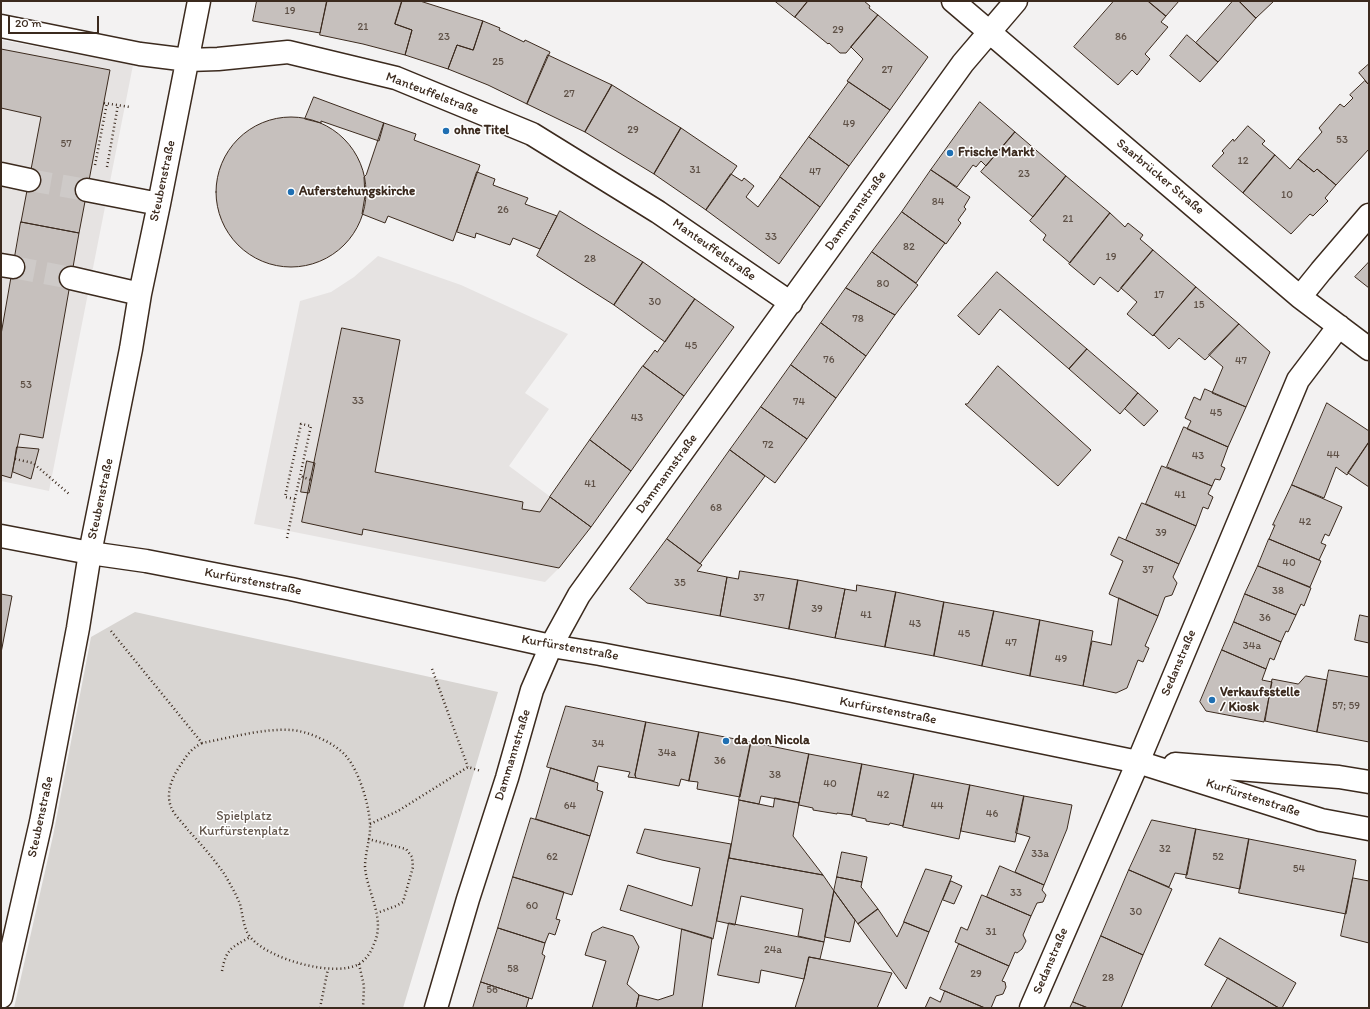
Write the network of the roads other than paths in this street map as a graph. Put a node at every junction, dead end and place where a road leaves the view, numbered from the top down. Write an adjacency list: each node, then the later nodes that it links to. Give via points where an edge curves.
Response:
1 (199, 1): 6 (street, Steubenstraße)
2 (953, 1): 5 (street, Saarbrücker Straße)
3 (1016, 1): 5 (street, Dammannstraße)
4 (1, 26): 6 (street, Manteuffelstraße, via 140,54)
5 (990, 33): 14 (street, Saarbrücker Straße); 15 (street, Dammannstraße, via 963,63)
6 (188, 60): 10 (street, Steubenstraße); 15 (street, Manteuffelstraße, via 288,52 396,78 532,134 658,212)
7 (1, 174): 8 (street)
8 (29, 180)
9 (87, 190): 10 (street)
10 (159, 204): 13 (street, Steubenstraße)
11 (1369, 215): 14 (street)
12 (71, 278): 13 (street)
13 (140, 294): 19 (street, Steubenstraße)
14 (1300, 297): 16 (street, Saarbrücker Straße)
15 (790, 302): 20 (street, Dammannstraße, via 579,595)
16 (1339, 326): 17 (street, Saarbrücker Straße); 21 (street, Sedanstraße, via 1298,380)
17 (1369, 349)
18 (1, 536): 19 (street, Kurfürstenstraße)
19 (90, 553): 20 (street, Kurfürstenstraße, via 292,589); 24 (street, Steubenstraße, via 41,822)
20 (551, 646): 21 (street, Kurfürstenstraße, via 793,691); 25 (street, Dammannstraße, via 532,690)
21 (1138, 762): 22 (street, Kurfürstenstraße, via 1340,776); 23 (street, Kurfürstenstraße, via 1321,820); 26 (street, Sedanstraße)
22 (1369, 782)
23 (1369, 829)
24 (1, 997)
25 (436, 1008)
26 (1031, 1008)

